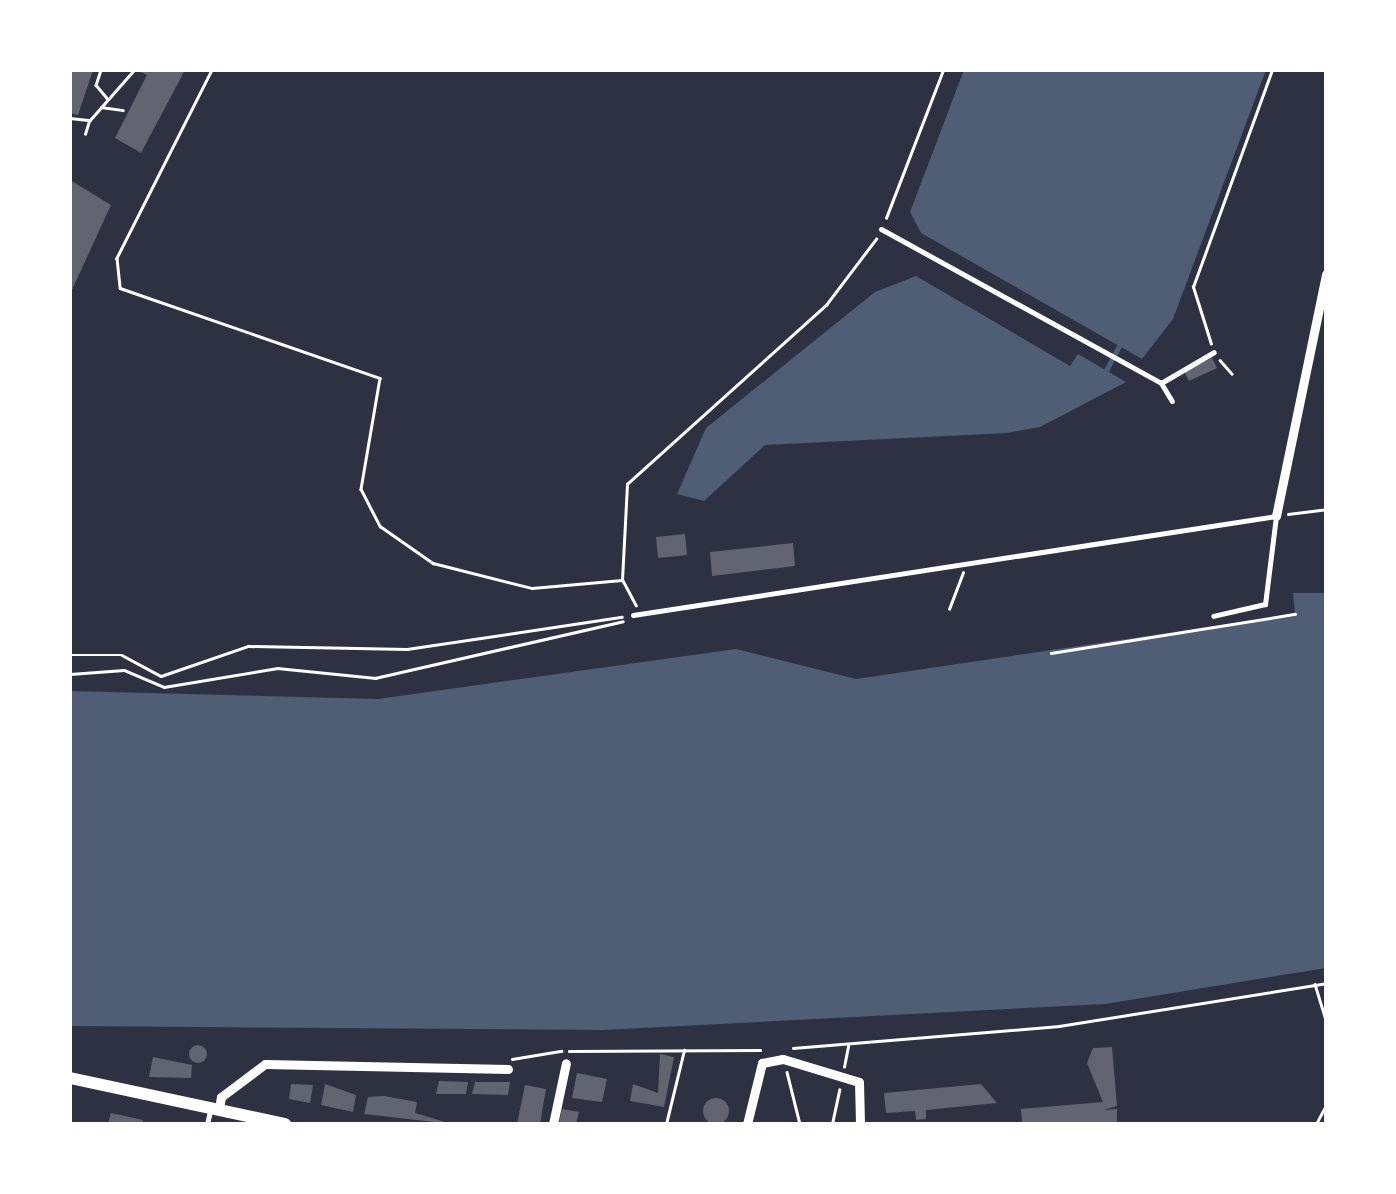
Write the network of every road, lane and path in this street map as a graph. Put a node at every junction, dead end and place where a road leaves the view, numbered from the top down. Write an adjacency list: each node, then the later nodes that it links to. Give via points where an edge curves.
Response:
1 (102, 70): 6 (path, via 96,87)
2 (134, 70): 6 (path)
3 (212, 70): 23 (path, via 117,258 120,288 380,378 361,488 380,526 434,562 532,588)
4 (942, 70): 12 (path)
5 (1272, 70): 16 (path, via 1193,288)
6 (108, 98): 7 (path)
7 (101, 107): 8 (path); 10 (path)
8 (124, 110)
9 (70, 118): 10 (path)
10 (90, 120): 11 (path)
11 (85, 134)
12 (882, 229): 18 (lane); 23 (path, via 826,305 627,484)
13 (1326, 274): 15 (street)
14 (1326, 323): 15 (street)
15 (1313, 327): 21 (street)
16 (1214, 352): 17 (path); 18 (lane)
17 (1232, 374)
18 (1161, 383): 19 (lane)
19 (1172, 402)
20 (1326, 509): 21 (path)
21 (1276, 516): 22 (lane); 28 (lane, via 1265,604)
22 (966, 566): 25 (path); 27 (lane)
23 (622, 580): 24 (path)
24 (634, 602)
25 (949, 609)
26 (1295, 614): 29 (path)
27 (633, 616): 30 (path, via 407,649 248,646 161,676 122,655); 31 (path, via 375,678 277,668 164,687 124,670)
28 (1213, 616)
29 (1051, 653)
30 (70, 654)
31 (70, 674)
32 (1326, 982): 33 (path)
33 (1316, 984): 34 (path); 35 (path, via 1059,1026)
34 (1326, 1021)
35 (826, 1046): 37 (path); 41 (path)
36 (684, 1048): 38 (path); 42 (path, via 518,1053); 49 (path)
37 (790, 1048)
38 (772, 1049)
39 (784, 1060): 41 (street); 50 (street, via 762,1063); 51 (path)
40 (566, 1063): 48 (street)
41 (822, 1068): 52 (street, via 859,1082)
42 (507, 1069): 45 (street, via 265,1064 221,1096)
43 (70, 1078): 45 (main road)
44 (1326, 1105): 53 (path)
45 (215, 1108): 46 (lane); 47 (main road)
46 (206, 1124)
47 (284, 1124)
48 (553, 1124)
49 (666, 1124)
50 (747, 1124)
51 (800, 1124)
52 (860, 1124)
53 (1316, 1124)

